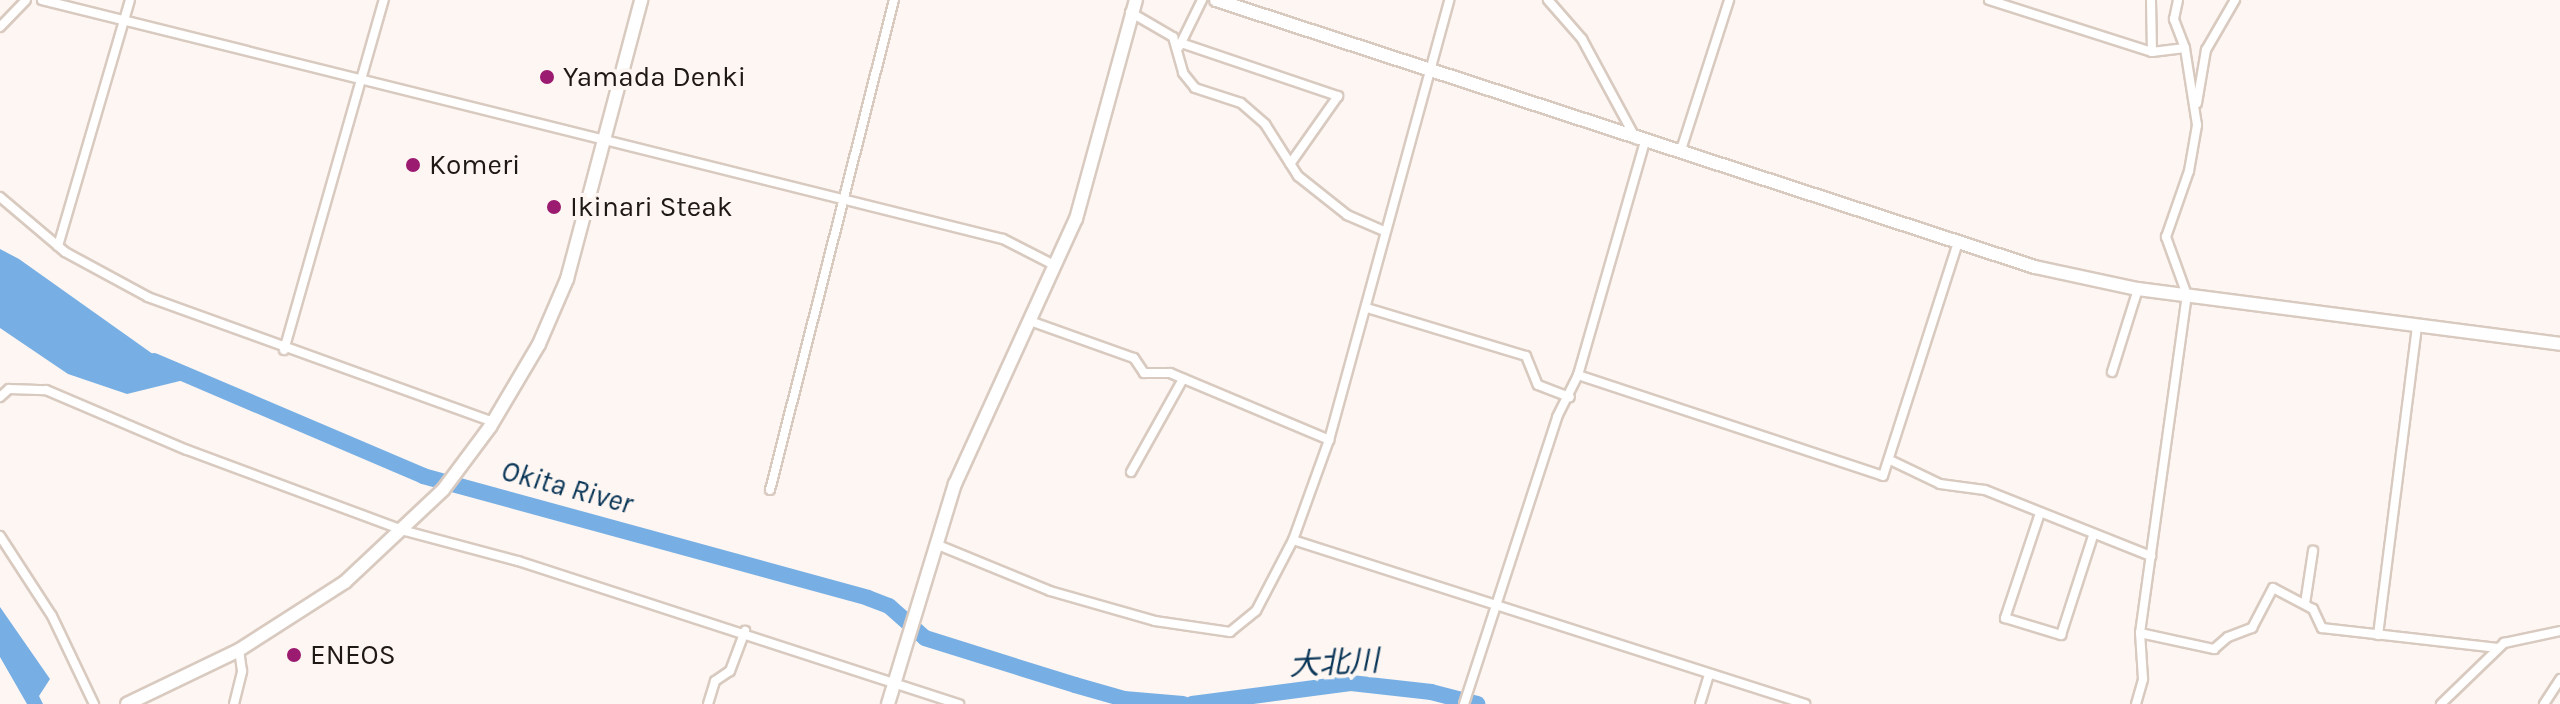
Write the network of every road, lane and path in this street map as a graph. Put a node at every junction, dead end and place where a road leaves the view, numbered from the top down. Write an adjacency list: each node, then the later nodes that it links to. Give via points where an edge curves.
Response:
1 (26, 0): 18 (street)
2 (42, 0): 17 (street)
3 (130, 0): 17 (street)
4 (384, 0): 23 (street)
5 (641, 0): 25 (street)
6 (894, 0): 30 (street)
7 (1202, 0): 19 (street)
8 (1216, 0): 22 (street)
9 (1449, 0): 22 (street)
10 (1548, 0): 26 (street, via 1582,39)
11 (1729, 0): 27 (street)
12 (1989, 0): 21 (street)
13 (2151, 0): 21 (street)
14 (2178, 0): 20 (street, via 2174,19)
15 (2235, 0): 24 (street, via 2206,50)
16 (1133, 6): 19 (street, via 1173,37); 34 (street, via 1090,177)
17 (125, 22): 23 (street); 33 (street)
18 (0, 27)
19 (1179, 48): 28 (street, via 1195,88 1241,103 1265,124); 28 (street, via 1338,96)
20 (2185, 48): 21 (street); 24 (street)
21 (2152, 52)
22 (1428, 70): 26 (street); 31 (street)
23 (365, 81): 25 (street); 41 (street)
24 (2196, 109): 36 (street, via 2195,145 2166,237)
25 (606, 140): 30 (street); 47 (street, via 567,279 539,344)
26 (1641, 141): 27 (street); 43 (street)
27 (1680, 153): 32 (street)
28 (1290, 164): 31 (street, via 1347,215)
29 (0, 197): 33 (street)
30 (846, 203): 34 (street, via 1003,239); 51 (street)
31 (1384, 231): 37 (street)
32 (1958, 243): 35 (street, via 2035,267); 49 (street)
33 (58, 246): 41 (street, via 148,297)
34 (1056, 266): 38 (street)
35 (2138, 289): 36 (street); 42 (street)
36 (2187, 295): 39 (street); 59 (street)
37 (1367, 308): 46 (street, via 1526,356 1538,385); 48 (street)
38 (1030, 321): 44 (street, via 1134,358 1144,373); 57 (street, via 955,484)
39 (2417, 325): 40 (street); 65 (street)
40 (2560, 344)
41 (284, 350): 47 (street)
42 (2112, 372)
43 (1578, 375): 46 (street); 49 (street, via 1883,476)
44 (1183, 379): 48 (street); 50 (street)
45 (0, 397): 53 (street, via 9,389 46,390 187,450)
46 (1570, 397): 61 (street, via 1557,417)
47 (492, 425): 53 (street)
48 (1329, 440): 56 (street)
49 (1890, 460): 52 (street, via 1940,484 1964,483)
50 (1131, 472)
51 (770, 490)
52 (2040, 513): 55 (street); 55 (street, via 2005,618 2061,635)
53 (407, 528): 62 (street); 67 (street, via 313,606)
54 (0, 536): 71 (street, via 52,616)
55 (2093, 536): 59 (street)
56 (1293, 540): 57 (street, via 1256,611 1230,632 1155,621); 61 (street)
57 (936, 550): 70 (street)
58 (2313, 551): 60 (street)
59 (2151, 556): 64 (street)
60 (2305, 604): 64 (street, via 2273,588 2252,628 2214,649); 65 (street, via 2322,628)
61 (1496, 607): 68 (street); 77 (street)
62 (745, 631): 70 (street); 74 (street, via 730,671 715,681)
63 (2560, 631): 66 (street, via 2520,637)
64 (2140, 633): 80 (street, via 2143,679)
65 (2378, 635): 66 (street)
66 (2498, 648): 81 (street)
67 (239, 650): 72 (street); 73 (street, via 242,671)
68 (1709, 674): 78 (street); 79 (street)
69 (2560, 679): 82 (street)
70 (894, 680): 75 (street); 76 (street)
71 (94, 704)
72 (127, 704)
73 (234, 704)
74 (708, 704)
75 (888, 704)
76 (959, 704)
77 (1464, 704)
78 (1700, 704)
79 (1805, 704)
80 (2136, 704)
81 (2441, 704)
82 (2544, 704)

